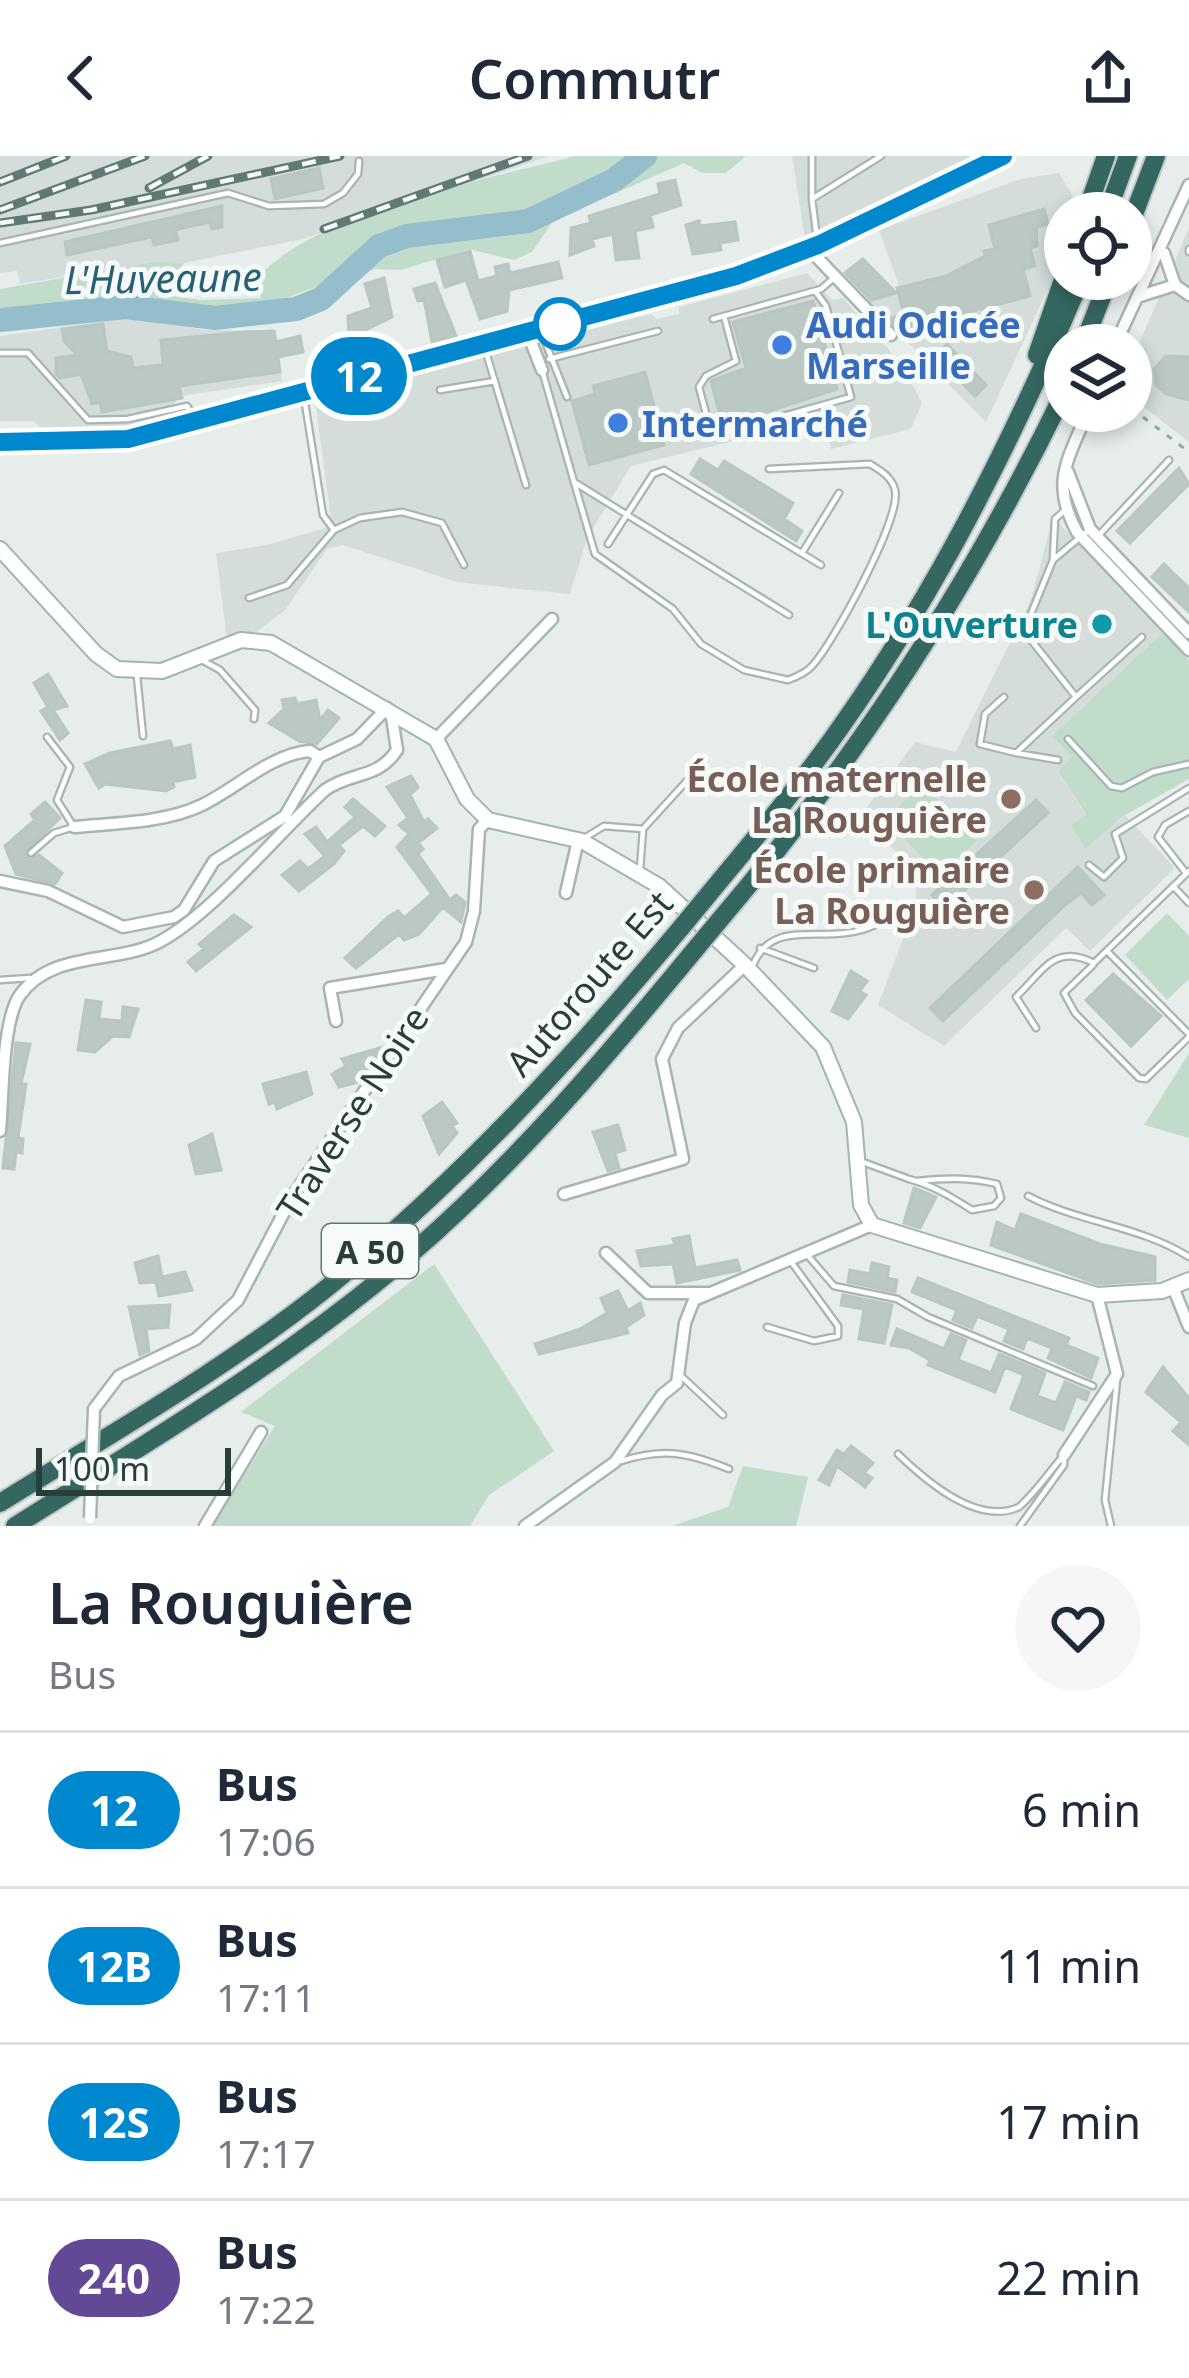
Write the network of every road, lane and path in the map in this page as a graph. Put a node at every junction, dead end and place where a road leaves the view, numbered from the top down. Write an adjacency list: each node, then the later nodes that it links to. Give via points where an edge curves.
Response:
1 (812, 156): 12 (lane)
2 (881, 156): 12 (lane)
3 (1003, 156): 14 (street)
4 (1106, 156): 9 (highway)
5 (1128, 156): 10 (highway)
6 (1156, 156): 11 (highway)
7 (359, 161): 13 (lane, via 358,175 324,204 269,206 228,193)
8 (1189, 185): 15 (street)
9 (1093, 192)
10 (1115, 192)
11 (1142, 192)
12 (812, 199): 14 (lane)
13 (0, 243)
14 (813, 247): 17 (street); 26 (street)
15 (1163, 250): 16 (street); 18 (street)
16 (1152, 269)
17 (835, 277): 19 (lane); 28 (street)
18 (1175, 285): 20 (street); 21 (street)
19 (815, 291): 24 (lane); 24 (lane, via 851,397 712,436 699,387 736,361)
20 (1152, 293)
21 (1189, 295)
22 (1056, 300): 41 (highway)
23 (1072, 300): 41 (highway, Autoroute Est / A 50)
24 (724, 316): 25 (lane)
25 (713, 319)
26 (534, 331): 29 (street); 31 (street)
27 (658, 331): 31 (lane)
28 (892, 335)
29 (484, 344): 32 (lane); 34 (street)
30 (0, 353): 36 (lane, via 28,353 88,420 188,406)
31 (545, 364): 35 (lane); 46 (lane)
32 (495, 381): 33 (lane); 47 (lane)
33 (440, 390)
34 (303, 391): 36 (street); 52 (lane, via 323,515)
35 (567, 397)
36 (197, 421): 40 (street, via 87,444)
37 (1152, 424): 42 (path)
38 (1045, 432): 134 (highway, Autoroute Est / A 50, bridge, via 925,649 800,826 598,1068 410,1255 246,1379)
39 (1080, 432): 45 (street)
40 (0, 442)
41 (1007, 445): 132 (highway, Autoroute Est / A 50, bridge, via 838,731 680,929 500,1133 390,1234 234,1355)
42 (1189, 452)
43 (1169, 460): 53 (lane)
44 (769, 469): 46 (lane, via 870,464 896,490 894,519 871,570 814,665 788,680 744,670 701,644 673,609 595,554)
45 (1067, 469): 49 (street); 50 (street, via 1059,493)
46 (574, 482): 51 (lane)
47 (526, 485)
48 (839, 494): 56 (lane)
49 (1078, 504): 50 (lane); 53 (street)
50 (1065, 510): 53 (street); 57 (lane, via 1055,519)
51 (627, 515): 54 (lane); 56 (lane, via 664,470); 61 (lane)
52 (334, 530): 59 (lane, via 402,512 442,523); 60 (lane, via 287,584)
53 (1089, 536): 57 (lane); 63 (street); 65 (street)
54 (608, 544)
55 (0, 549): 67 (street, via 105,663)
56 (802, 553): 58 (lane)
57 (1053, 560): 69 (lane, via 1024,631)
58 (821, 565)
59 (464, 566)
60 (249, 598)
61 (789, 615)
62 (553, 620): 74 (street)
63 (1189, 633)
64 (1142, 637): 69 (lane)
65 (1189, 650)
66 (197, 658): 67 (street); 70 (street, via 256,638); 71 (lane, via 220,670)
67 (136, 672): 72 (lane)
68 (1004, 697): 76 (lane, via 985,714 980,744)
69 (1076, 697): 76 (lane)
70 (389, 710): 74 (street); 77 (street, via 357,739); 103 (street, via 397,750 381,771 325,790 224,890 154,944 65,964)
71 (254, 719)
72 (143, 736)
73 (47, 737): 84 (lane, via 70,767 57,800)
74 (436, 739): 83 (street, via 467,799)
75 (1069, 739): 80 (lane, via 1112,786)
76 (1016, 753): 78 (lane)
77 (319, 757): 84 (street, via 293,754 182,812); 91 (street, via 285,816 214,861 174,917 124,928 48,891)
78 (1058, 760)
79 (704, 762): 85 (lane)
80 (1189, 764)
81 (1189, 788): 88 (lane, via 1115,834 1123,858 1104,877)
82 (1189, 811): 89 (lane, via 1158,837)
83 (488, 820): 86 (street); 101 (street, Traverse Noire, via 479,829 471,928)
84 (74, 827): 87 (lane)
85 (643, 829): 86 (lane, via 604,826); 90 (lane)
86 (580, 840): 90 (street); 93 (street)
87 (31, 853)
88 (1089, 865)
89 (1188, 872): 92 (lane)
90 (639, 874): 99 (street)
91 (0, 880)
92 (1173, 886): 94 (lane); 97 (lane)
93 (566, 893)
94 (1189, 903)
95 (875, 925): 96 (lane, via 837,938 781,934)
96 (760, 948): 99 (lane); 100 (lane)
97 (1107, 951): 98 (lane); 106 (lane)
98 (1094, 963): 105 (lane, via 1060,954 1016,998); 106 (lane, via 1064,993 1138,1078)
99 (748, 967): 108 (street, via 823,1047 854,1122); 110 (street, via 678,1028 662,1059 683,1159)
100 (814, 968)
101 (446, 969): 104 (street, via 330,988); 133 (street, Traverse Noire, bridge, via 292,1197 238,1300 196,1339 119,1376 94,1409)
102 (0, 980): 103 (lane)
103 (37, 981): 107 (street, via 12,1015)
104 (336, 1021)
105 (1036, 1028)
106 (1189, 1036)
107 (0, 1131)
108 (860, 1161): 109 (lane); 112 (street, via 862,1205)
109 (917, 1181): 109 (lane, via 972,1210 1000,1198 988,1182)
110 (565, 1193)
111 (1028, 1196): 115 (lane, via 1093,1224 1165,1240)
112 (872, 1225): 113 (street); 120 (street)
113 (806, 1252): 116 (street); 125 (lane, via 834,1286 897,1299)
114 (606, 1253): 119 (street, via 648,1293)
115 (1189, 1257)
116 (791, 1258): 119 (street); 122 (lane, via 838,1336 814,1341)
117 (1189, 1280): 118 (street)
118 (1173, 1287): 120 (street); 121 (street)
119 (712, 1293): 124 (street, via 690,1306)
120 (1096, 1295): 123 (street)
121 (1189, 1327)
122 (767, 1328)
123 (1117, 1374): 129 (street); 138 (lane, via 1105,1500)
124 (680, 1376): 126 (lane); 130 (street)
125 (1093, 1386)
126 (724, 1414)
127 (261, 1432): 135 (street)
128 (898, 1454): 129 (lane, via 952,1505 987,1515 1020,1506)
129 (1064, 1455): 137 (lane)
130 (615, 1462): 131 (lane, via 685,1451); 136 (street)
131 (728, 1469)
132 (0, 1503)
133 (90, 1522)
134 (15, 1526)
135 (205, 1526)
136 (525, 1526)
137 (1020, 1526)
138 (1111, 1526)

